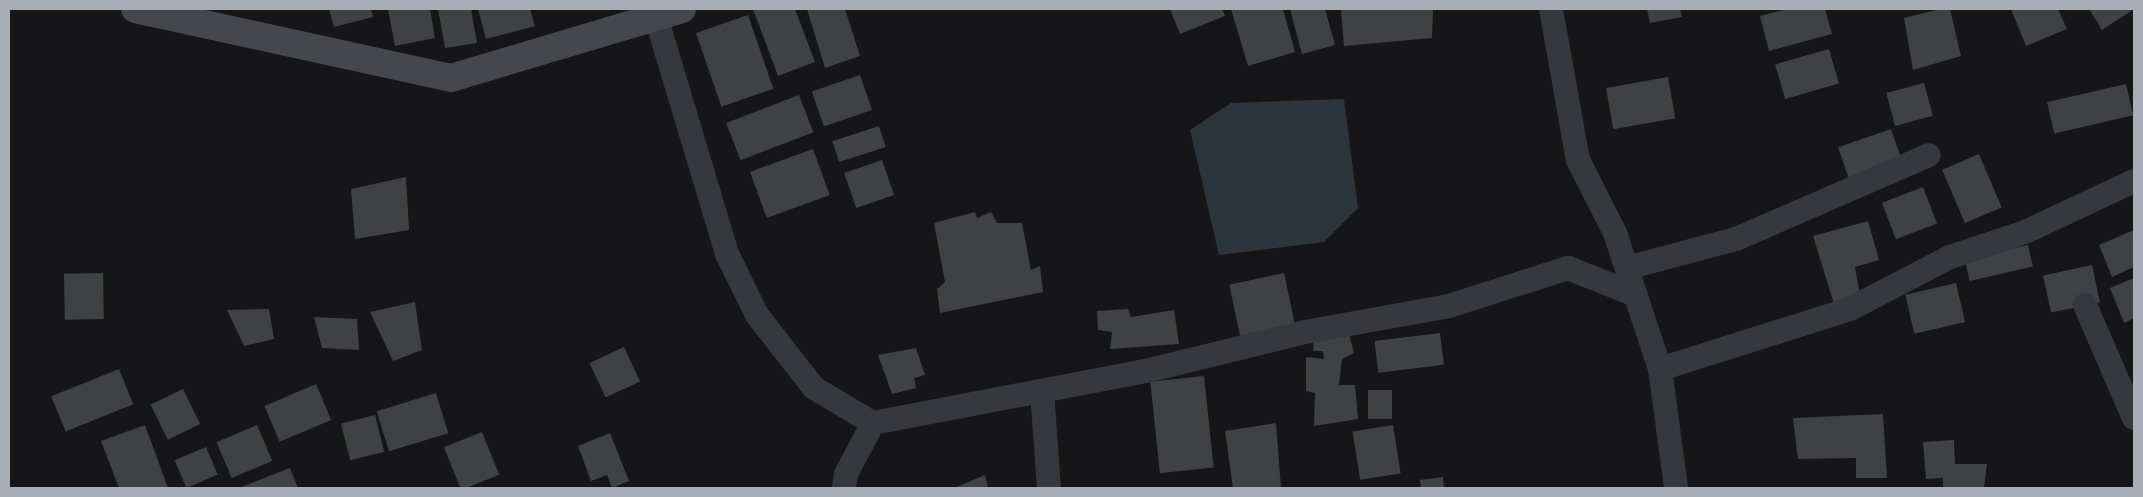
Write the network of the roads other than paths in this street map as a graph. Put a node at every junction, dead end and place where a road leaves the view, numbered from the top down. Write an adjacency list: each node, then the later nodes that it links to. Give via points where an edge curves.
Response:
1 (135, 9): 4 (main road, via 451,78)
2 (682, 9): 4 (main road)
3 (1551, 9): 7 (street, via 1578,160)
4 (656, 17): 13 (street, via 727,254 757,315 814,388)
5 (1929, 155): 7 (street, via 1736,239)
6 (2134, 181): 10 (street, via 2024,232 1950,256 1850,309)
7 (1627, 268): 8 (street)
8 (1636, 295): 10 (street); 11 (street, via 1568,268 1449,306)
9 (2085, 305): 12 (street)
10 (1660, 369): 16 (street)
11 (1042, 391): 13 (street); 15 (street)
12 (2134, 418)
13 (872, 423): 14 (street, via 846,474)
14 (844, 488)
15 (1049, 488)
16 (1676, 488)

